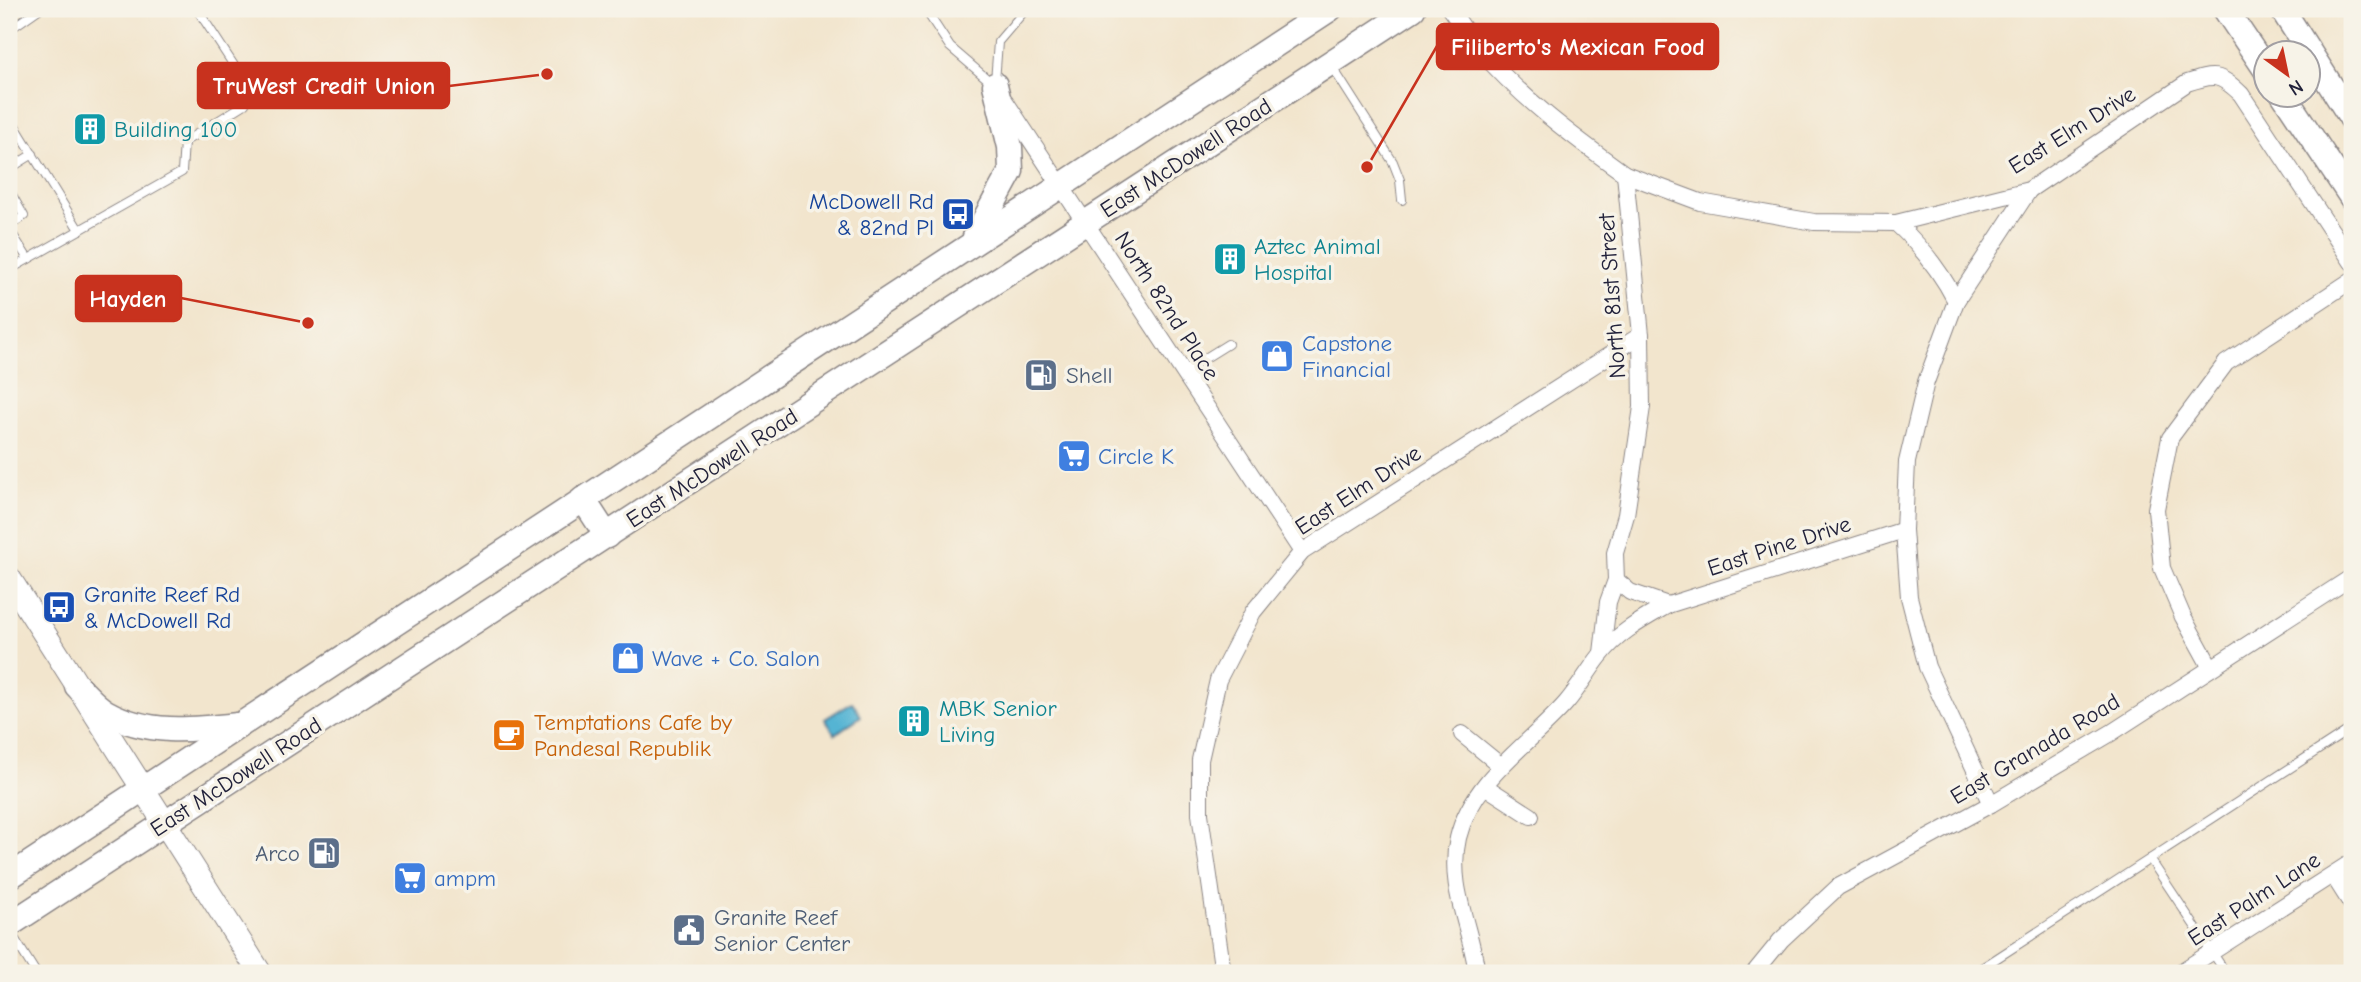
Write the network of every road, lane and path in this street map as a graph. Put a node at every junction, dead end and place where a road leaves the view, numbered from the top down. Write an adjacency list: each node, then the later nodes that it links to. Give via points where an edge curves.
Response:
1 (39, 9): 11 (lane)
2 (197, 9): 30 (lane, via 248,87 245,104 184,142 182,172)
3 (925, 9): 14 (lane, via 950,47)
4 (1026, 9): 14 (lane, via 998,42)
5 (1301, 9): 15 (main road)
6 (1330, 9): 15 (main road, East McDowell Road)
7 (1413, 9): 13 (main road, East McDowell Road)
8 (1450, 9): 21 (street, via 1509,83)
9 (2225, 9): 12 (main road)
10 (2282, 9): 18 (main road)
11 (9, 30)
12 (2252, 49)
13 (1330, 63): 26 (lane, via 1393,162); 28 (main road, East McDowell Road)
14 (995, 85): 22 (street, North 82nd Place); 31 (main road, via 1010,146 1011,171)
15 (1197, 96): 22 (main road, East McDowell Road)
16 (2292, 108): 25 (main road)
17 (9, 116): 19 (lane)
18 (2352, 119)
19 (33, 154): 20 (lane); 30 (lane)
20 (9, 169)
21 (1625, 174): 27 (street, East Elm Drive, via 1700,202 1814,222); 37 (street, North 81st Street)
22 (1059, 186): 28 (street, North 82nd Place); 31 (main road, East McDowell Road)
23 (9, 190): 29 (lane, via 24,216)
24 (2029, 190): 27 (street, East Elm Drive); 33 (street, East Elm Drive, via 2187,83 2210,75 2225,79 2241,93); 36 (street)
25 (2352, 198)
26 (1402, 200)
27 (1896, 223): 36 (street, via 1923,248)
28 (1085, 224): 39 (street, North 82nd Place); 42 (main road, East McDowell Road)
29 (9, 227): 32 (lane)
30 (79, 230): 32 (lane)
31 (971, 244): 40 (main road, East McDowell Road)
32 (28, 260): 34 (lane)
33 (2352, 262)
34 (9, 270)
35 (2352, 280): 49 (street, via 2226,363 2170,438 2156,509 2162,568)
36 (1956, 301): 41 (street, via 1926,382 1907,462)
37 (1641, 335): 43 (street, East Elm Drive); 46 (street, North 81st Street, via 1642,407 1626,515 1615,553)
38 (1228, 344): 39 (lane)
39 (1183, 372): 43 (street, North 82nd Place)
40 (583, 499): 42 (main road); 51 (main road, East McDowell Road)
41 (1904, 530): 47 (street, East Pine Drive); 57 (street, via 1909,597 1927,667)
42 (607, 536): 59 (main road, East McDowell Road)
43 (1302, 552): 69 (street, East Elm Drive, via 1253,612 1232,649 1206,724 1200,760 1200,814)
44 (9, 578): 50 (street)
45 (2352, 578): 49 (street, East Granada Road)
46 (1616, 580): 47 (street, via 1630,592); 48 (street, North 81st Street, via 1608,602)
47 (1668, 605): 48 (street, East Pine Drive, via 1635,624)
48 (1602, 653): 54 (street, East Pine Drive, via 1566,702)
49 (2211, 667): 57 (street, East Granada Road)
50 (77, 686): 51 (main road, via 104,711 155,728); 56 (street)
51 (240, 725): 56 (main road, East McDowell Road)
52 (2352, 728): 60 (lane)
53 (1462, 734): 54 (street)
54 (1500, 765): 55 (street, East Pine Drive)
55 (1486, 787): 58 (street); 70 (street, East Pine Drive, via 1458,837 1455,862 1457,894)
56 (142, 790): 59 (street); 63 (main road, East McDowell Road)
57 (1991, 804): 71 (street, East Granada Road, via 1838,887 1781,940)
58 (1531, 817)
59 (164, 824): 65 (main road, East McDowell Road); 68 (street)
60 (2150, 859): 66 (lane); 72 (lane)
61 (2352, 862): 62 (street, East Palm Lane)
62 (2333, 875): 64 (street); 66 (street, East Palm Lane)
63 (9, 877)
64 (2352, 905)
65 (9, 928): 67 (lane)
66 (2213, 952): 73 (street, East Palm Lane); 74 (lane)
67 (36, 973)
68 (260, 973)
69 (1223, 973)
70 (1477, 973)
71 (1754, 973)
72 (1974, 973)
73 (2179, 973)
74 (2226, 973)

